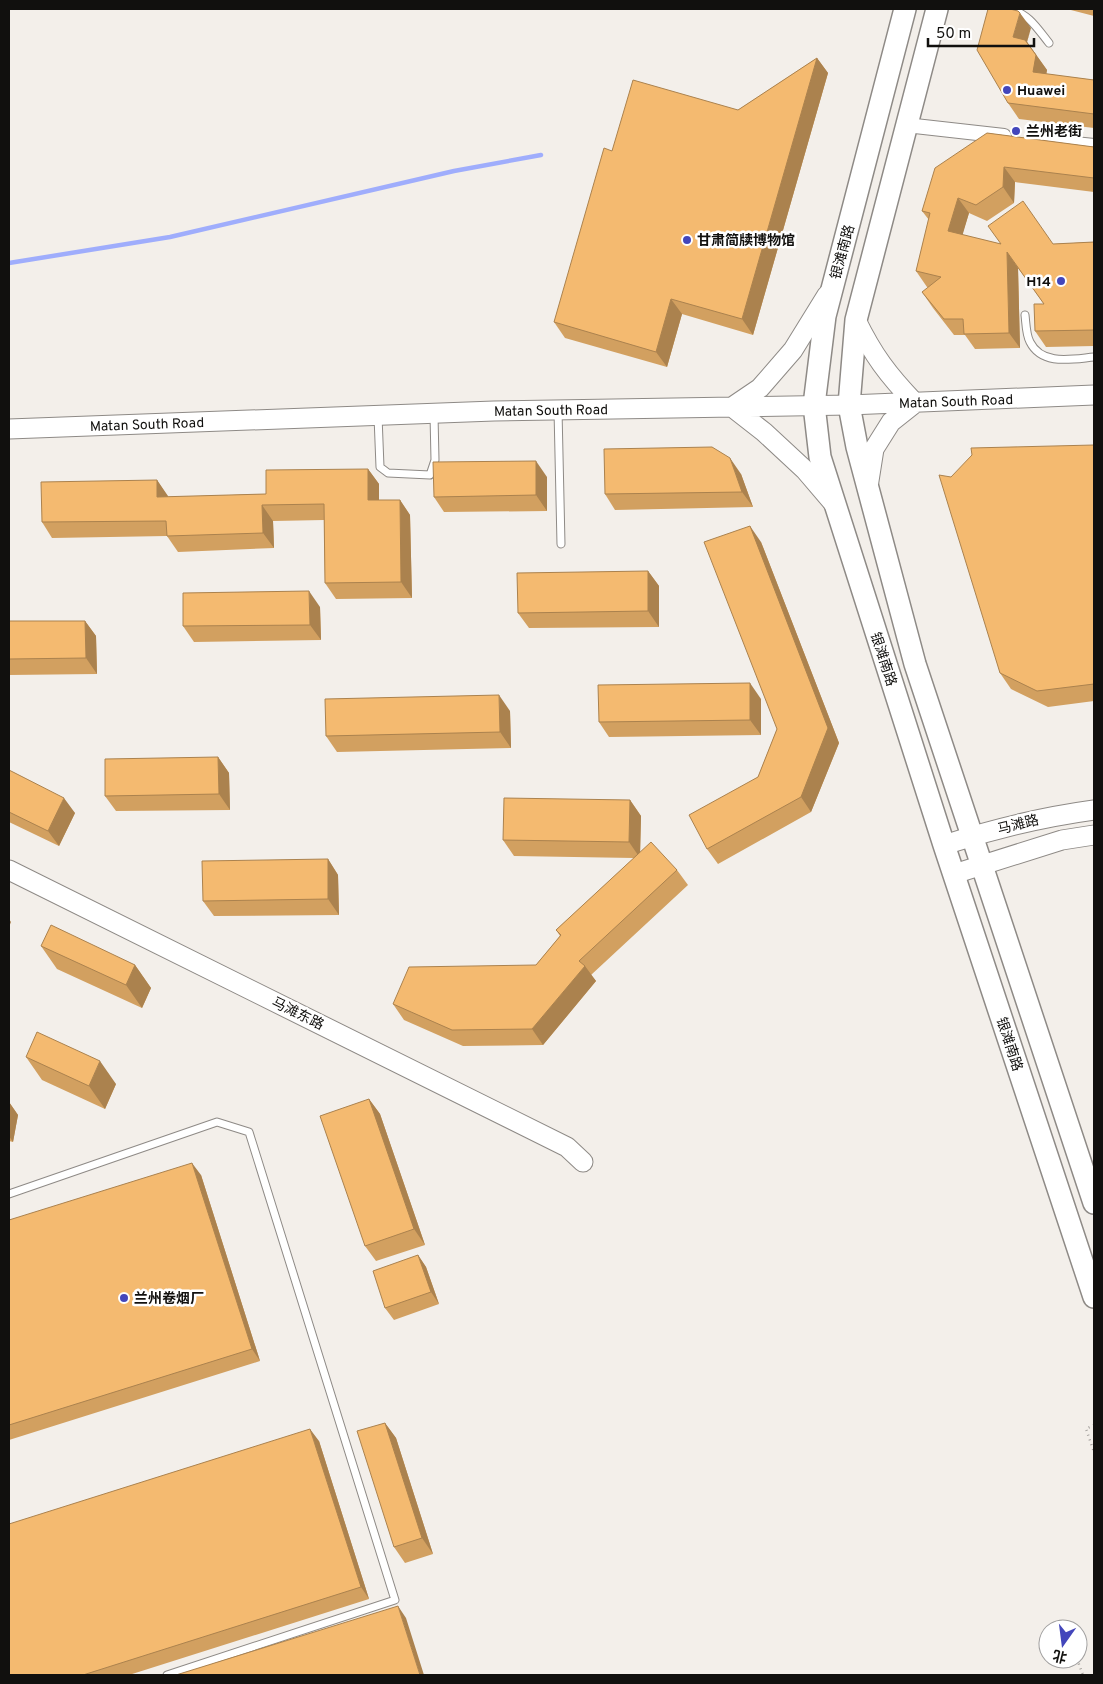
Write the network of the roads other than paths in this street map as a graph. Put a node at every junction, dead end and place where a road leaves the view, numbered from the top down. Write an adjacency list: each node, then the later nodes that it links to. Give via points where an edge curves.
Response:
1 (905, 9): 9 (main road, 银滩南路)
2 (937, 9): 5 (main road, 银滩南路)
3 (1010, 9): 4 (lane, via 1028,17)
4 (1049, 43)
5 (906, 125): 6 (street); 11 (main road, 银滩南路)
6 (1015, 137)
7 (1035, 140): 8 (street)
8 (1094, 146)
9 (834, 283): 15 (main road, 银滩南路, via 825,316); 17 (main road, via 793,350 760,388)
10 (1025, 315): 12 (lane, via 1029,340 1037,353 1053,360)
11 (856, 320): 14 (main road, via 891,378); 16 (main road, 银滩南路)
12 (1094, 357)
13 (1094, 395): 14 (main road, Matan South Road)
14 (915, 402): 16 (main road, Matan South Road); 22 (main road, via 891,422 874,449)
15 (814, 405): 16 (main road, Matan South Road); 17 (main road, Matan South Road); 23 (main road, 银滩南路, via 820,457)
16 (849, 405): 22 (main road, 银滩南路)
17 (732, 407): 18 (main road, Matan South Road); 23 (main road, via 805,470)
18 (558, 410): 19 (main road, Matan South Road); 24 (lane)
19 (434, 413): 20 (main road, Matan South Road); 20 (lane, via 436,460 430,475 388,473 380,467)
20 (378, 416): 21 (main road, Matan South Road)
21 (9, 429)
22 (868, 489): 27 (main road, 银滩南路, via 915,664)
23 (835, 506): 28 (main road, 银滩南路)
24 (561, 544)
25 (1094, 810): 27 (main road, 马滩路, via 1056,815)
26 (1094, 835): 29 (main road, 马滩路, via 1062,840)
27 (972, 836): 28 (main road, 马滩路); 29 (main road, 银滩南路)
28 (944, 845): 31 (main road, 银滩南路)
29 (981, 865): 31 (main road, 马滩路); 34 (main road, 银滩南路)
30 (9, 870): 32 (main road, 马滩东路, via 567,1147)
31 (954, 874): 35 (main road, 银滩南路)
32 (583, 1162)
33 (9, 1194): 36 (lane, via 217,1122 249,1132 396,1600)
34 (1094, 1203)
35 (1094, 1297)
36 (167, 1675)

